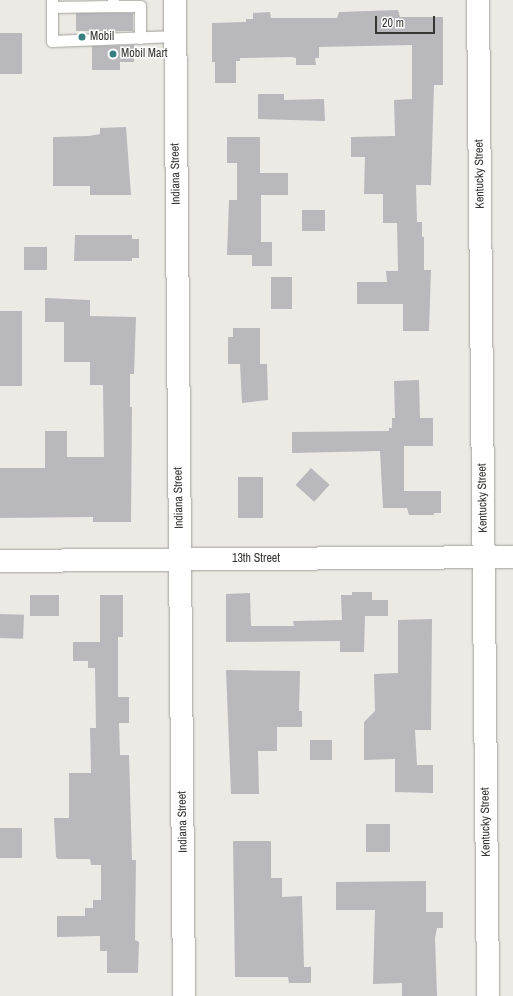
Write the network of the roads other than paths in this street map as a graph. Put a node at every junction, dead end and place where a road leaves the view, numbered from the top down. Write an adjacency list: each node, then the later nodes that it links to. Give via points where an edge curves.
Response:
1 (175, 0): 5 (street, Indiana Street)
2 (478, 0): 7 (street, Kentucky Street)
3 (52, 3): 4 (lane); 6 (lane, via 52,41)
4 (114, 3): 6 (lane, via 140,6)
5 (175, 36): 6 (lane); 9 (street, Indiana Street)
6 (140, 38)
7 (484, 557): 8 (street, 13th Street); 9 (street, 13th Street); 12 (street, Kentucky Street)
8 (513, 557)
9 (180, 560): 10 (street, 13th Street); 11 (street, Indiana Street)
10 (0, 561)
11 (184, 996)
12 (488, 996)

